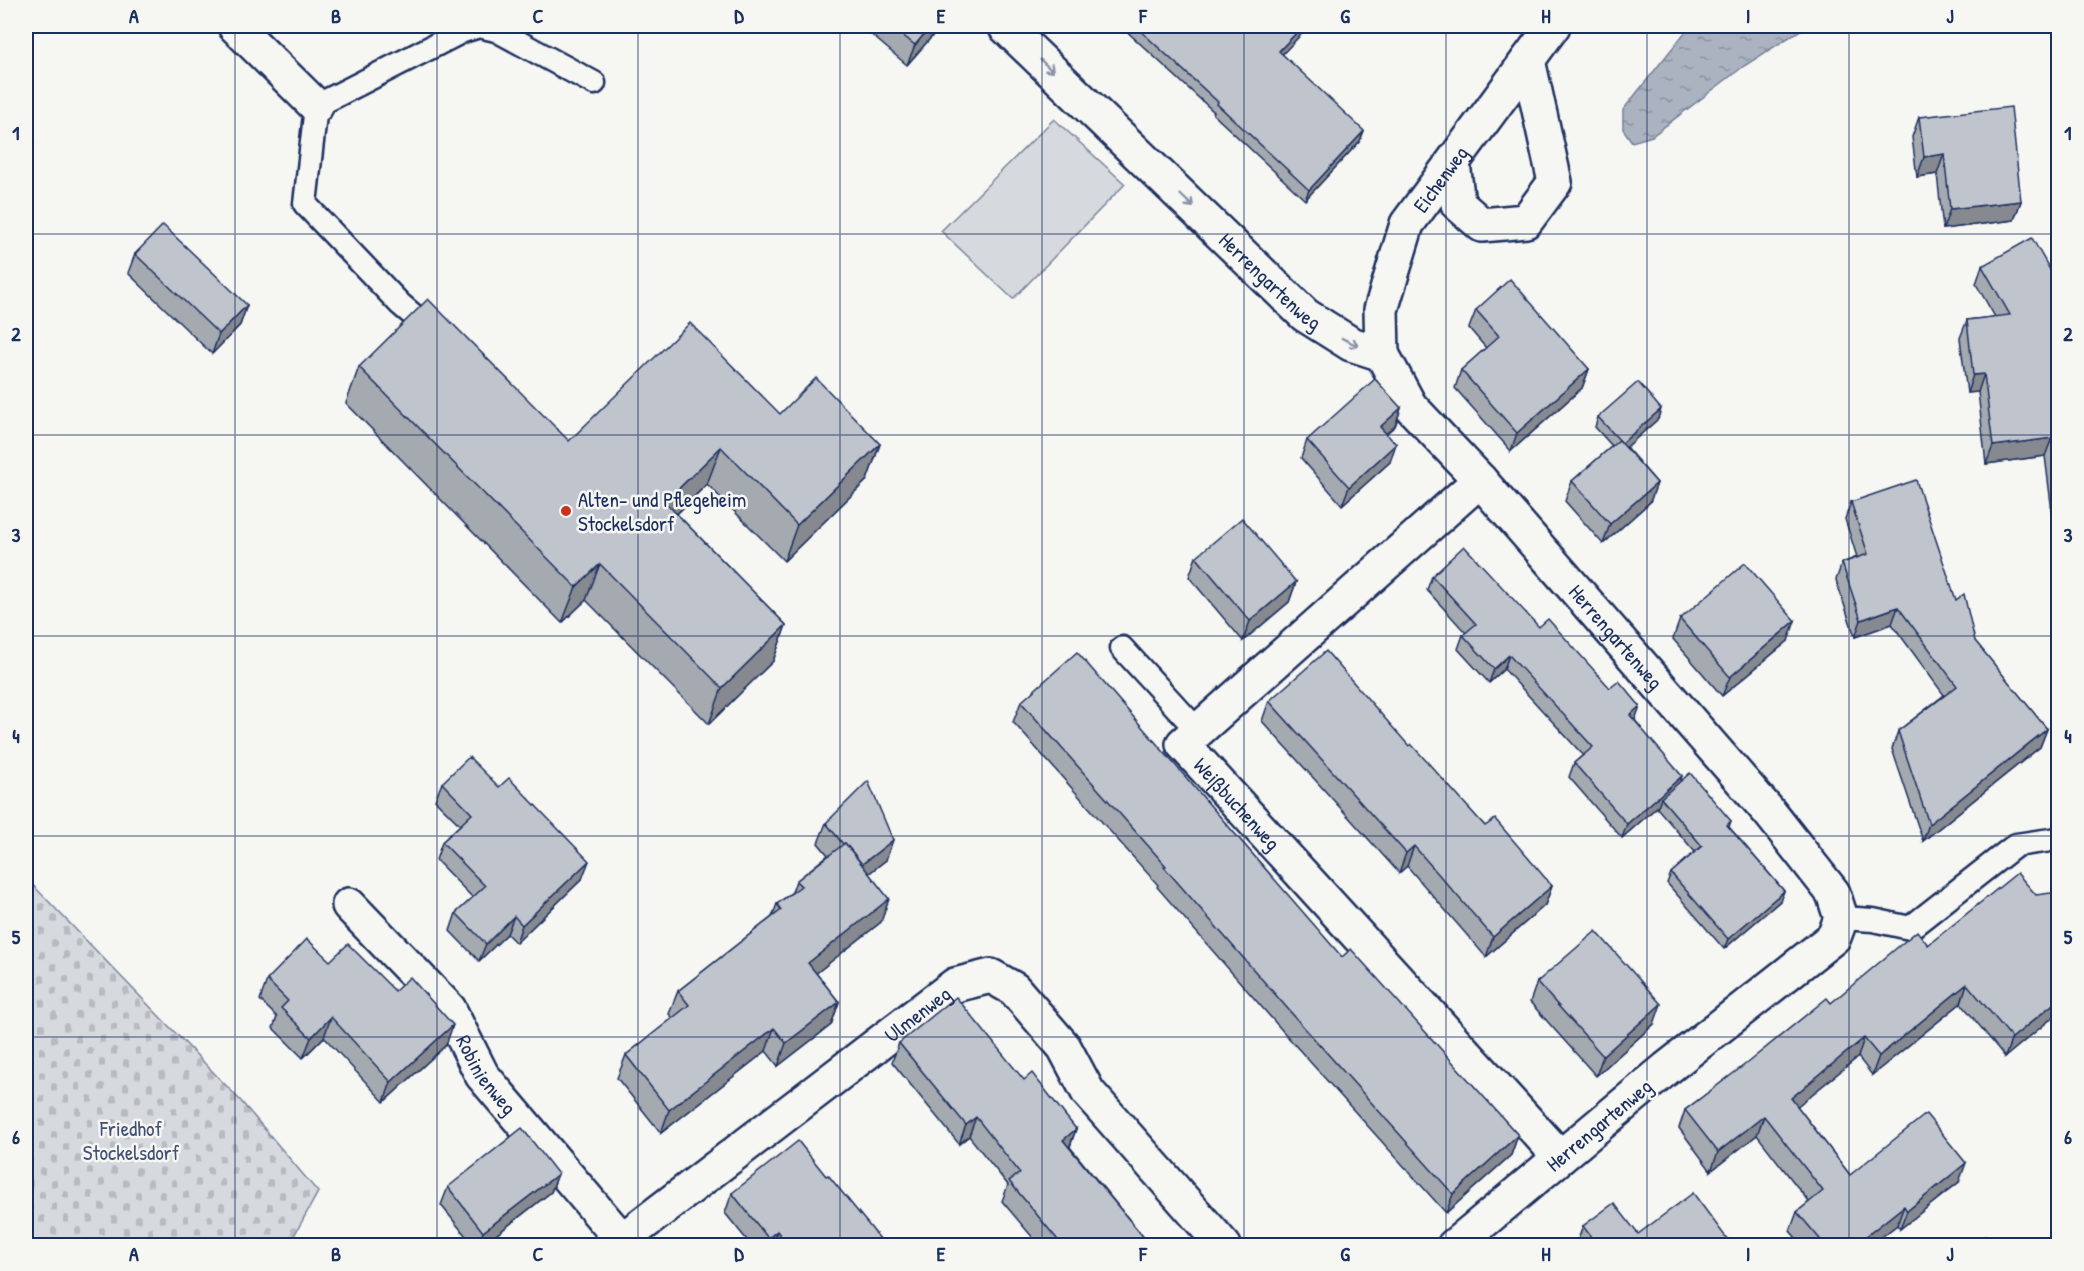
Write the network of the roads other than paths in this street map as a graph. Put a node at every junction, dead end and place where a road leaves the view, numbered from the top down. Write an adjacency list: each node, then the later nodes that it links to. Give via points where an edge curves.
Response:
1 (235, 26): 6 (street)
2 (1005, 26): 9 (street, Herrengartenweg, one-way to 9, via 1305,315 1351,344)
3 (1554, 26): 4 (street, Eichenweg)
4 (1528, 60): 7 (street, Eichenweg); 7 (street, via 1555,182 1526,220 1482,225 1458,204)
5 (594, 83): 6 (lane, via 496,30 479,26)
6 (316, 106): 8 (lane, via 306,204 400,304)
7 (1453, 163): 9 (street, Eichenweg, via 1407,224 1381,310)
8 (452, 349)
9 (1382, 354): 10 (street, Herrengartenweg, via 1410,406)
10 (1480, 480): 12 (street, Weißbuchenweg); 15 (street, Herrengartenweg, via 1770,813 1833,893)
11 (1122, 648): 12 (lane)
12 (1198, 731): 16 (street, Weißbuchenweg, via 1182,744)
13 (2058, 839): 15 (lane, via 2016,845 1910,928)
14 (349, 905): 17 (street, Robinienweg, via 449,1009 482,1075)
15 (1841, 918): 16 (street, Herrengartenweg, via 1834,937)
16 (1560, 1157): 19 (street, Herrengartenweg)
17 (625, 1243): 18 (street, Ulmenweg, via 955,985 991,976 1014,989 1036,1014 1064,1047 1088,1092)
18 (1224, 1245)
19 (1454, 1245)

